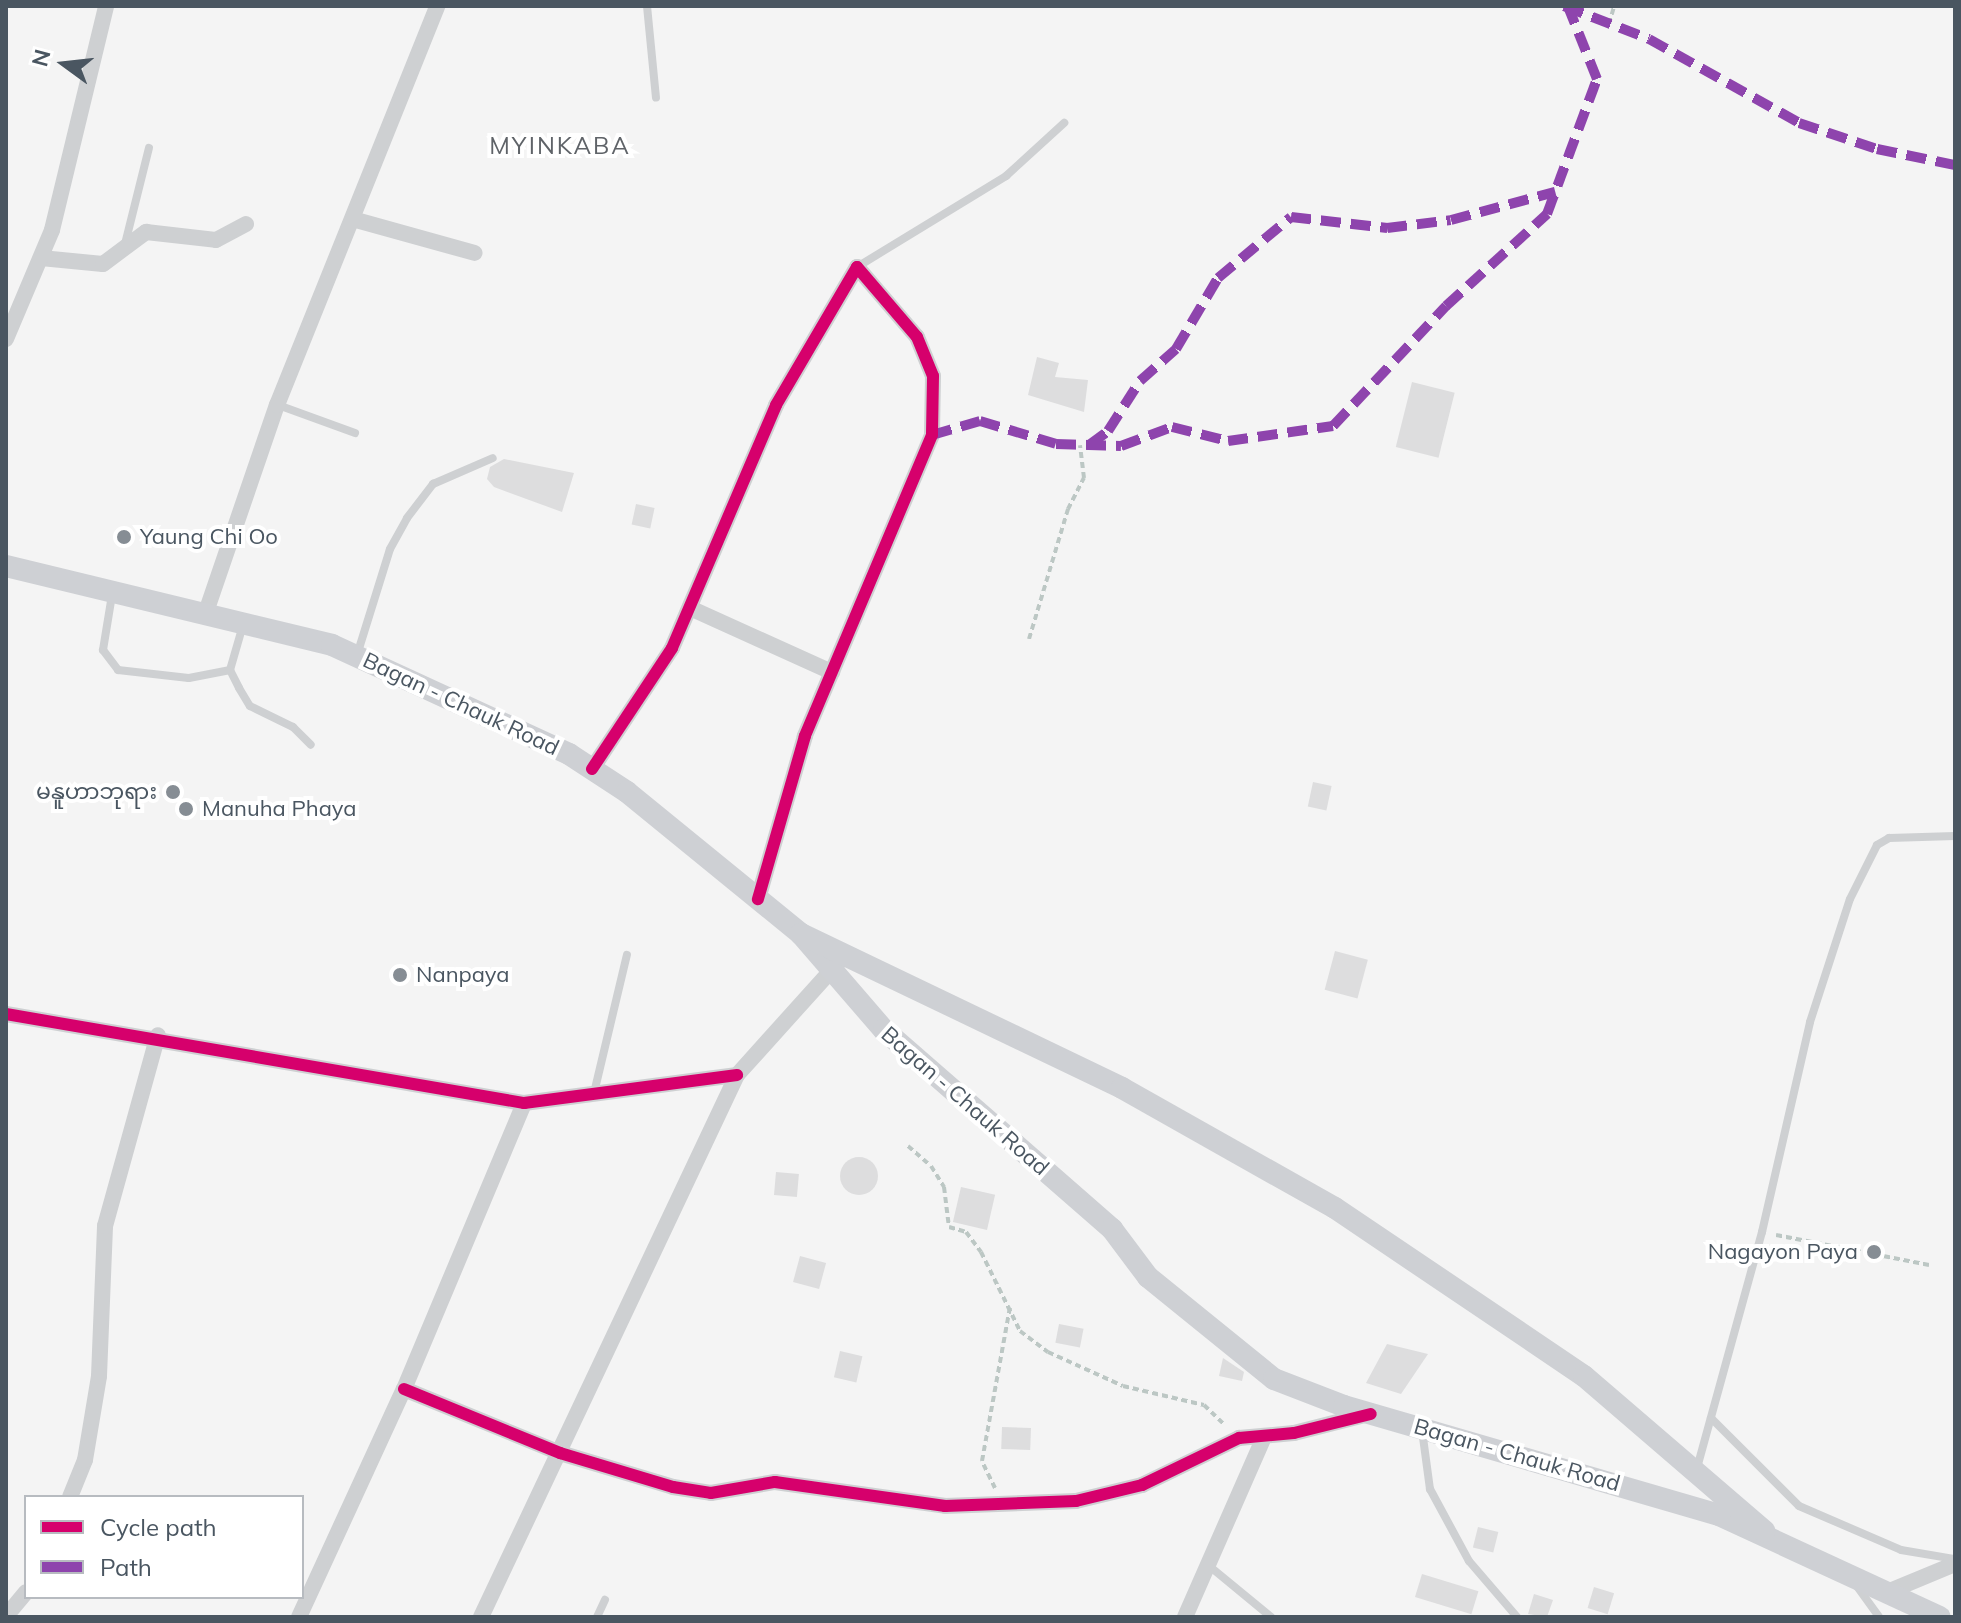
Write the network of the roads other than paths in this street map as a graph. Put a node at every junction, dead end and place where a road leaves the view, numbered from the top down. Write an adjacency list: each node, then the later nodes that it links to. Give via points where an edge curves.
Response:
1 (106, 6): 11 (street)
2 (437, 6): 7 (street)
3 (647, 6): 4 (lane)
4 (656, 98)
5 (1064, 123): 12 (lane, via 1006,176)
6 (149, 148): 9 (lane)
7 (356, 220): 10 (street); 14 (street)
8 (246, 224): 9 (street, via 216,240 146,232)
9 (123, 253): 11 (street, via 86,267)
10 (475, 253)
11 (41, 258): 13 (street)
12 (857, 267): 19 (street, via 776,405); 24 (street, via 917,337 936,402 932,435)
13 (6, 339)
14 (277, 405): 15 (lane); 20 (street)
15 (355, 433)
16 (493, 458): 22 (lane, via 433,484 407,518 390,549)
17 (6, 566): 18 (main road, Bagan - Chauk Road)
18 (113, 593): 20 (main road, Bagan - Chauk Road); 23 (lane, via 103,650 118,670 189,678)
19 (690, 608): 24 (street); 26 (street, via 672,648)
20 (206, 612): 21 (main road, Bagan - Chauk Road)
21 (245, 620): 22 (main road, Bagan - Chauk Road); 23 (lane)
22 (357, 655): 26 (main road, Bagan - Chauk Road)
23 (230, 670): 25 (lane, via 250,706 293,727)
24 (832, 672): 28 (street, via 805,736)
25 (311, 745)
26 (592, 769): 28 (main road, Bagan - Chauk Road)
27 (1955, 836): 40 (lane, via 1889,838 1868,857 1810,1022 1762,1232)
28 (758, 899): 29 (main road, Bagan - Chauk Road)
29 (801, 934): 30 (main road); 32 (main road, Bagan - Chauk Road)
30 (847, 952): 32 (street); 44 (main road, via 1122,1088 1335,1208 1584,1376)
31 (627, 955): 36 (lane)
32 (830, 973): 35 (street); 39 (main road, Bagan - Chauk Road, via 884,1030 1112,1229 1148,1277 1195,1316 1274,1379)
33 (6, 1014): 34 (street)
34 (158, 1035): 37 (street, via 372,1081); 45 (street, via 105,1226 99,1376 85,1460)
35 (737, 1075): 36 (street); 43 (street)
36 (594, 1093): 37 (street)
37 (524, 1103): 38 (street)
38 (404, 1389): 43 (street); 54 (street)
39 (1371, 1414): 41 (main road, Bagan - Chauk Road); 42 (street)
40 (1711, 1418): 44 (lane); 47 (lane, via 1799,1506 1901,1550)
41 (1422, 1428): 46 (main road, Bagan - Chauk Road, via 1654,1494); 59 (lane, via 1430,1489 1469,1561)
42 (1264, 1437): 43 (street, via 1239,1438 1142,1485 1076,1501 1004,1506 945,1506 775,1482 711,1493 617,1474); 48 (street)
43 (560, 1453): 55 (street)
44 (1697, 1469): 46 (main road)
45 (71, 1495)
46 (1773, 1540): 49 (main road, Bagan - Chauk Road)
47 (1955, 1562): 50 (street)
48 (1208, 1565): 57 (street); 58 (lane)
49 (1849, 1576): 50 (main road, Bagan - Chauk Road); 60 (lane)
50 (1885, 1593): 61 (main road, Bagan - Chauk Road)
51 (24, 1594): 53 (street)
52 (605, 1600): 56 (lane)
53 (6, 1616)
54 (299, 1617)
55 (481, 1617)
56 (597, 1617)
57 (1185, 1617)
58 (1271, 1617)
59 (1517, 1617)
60 (1879, 1617)
61 (1940, 1617)

